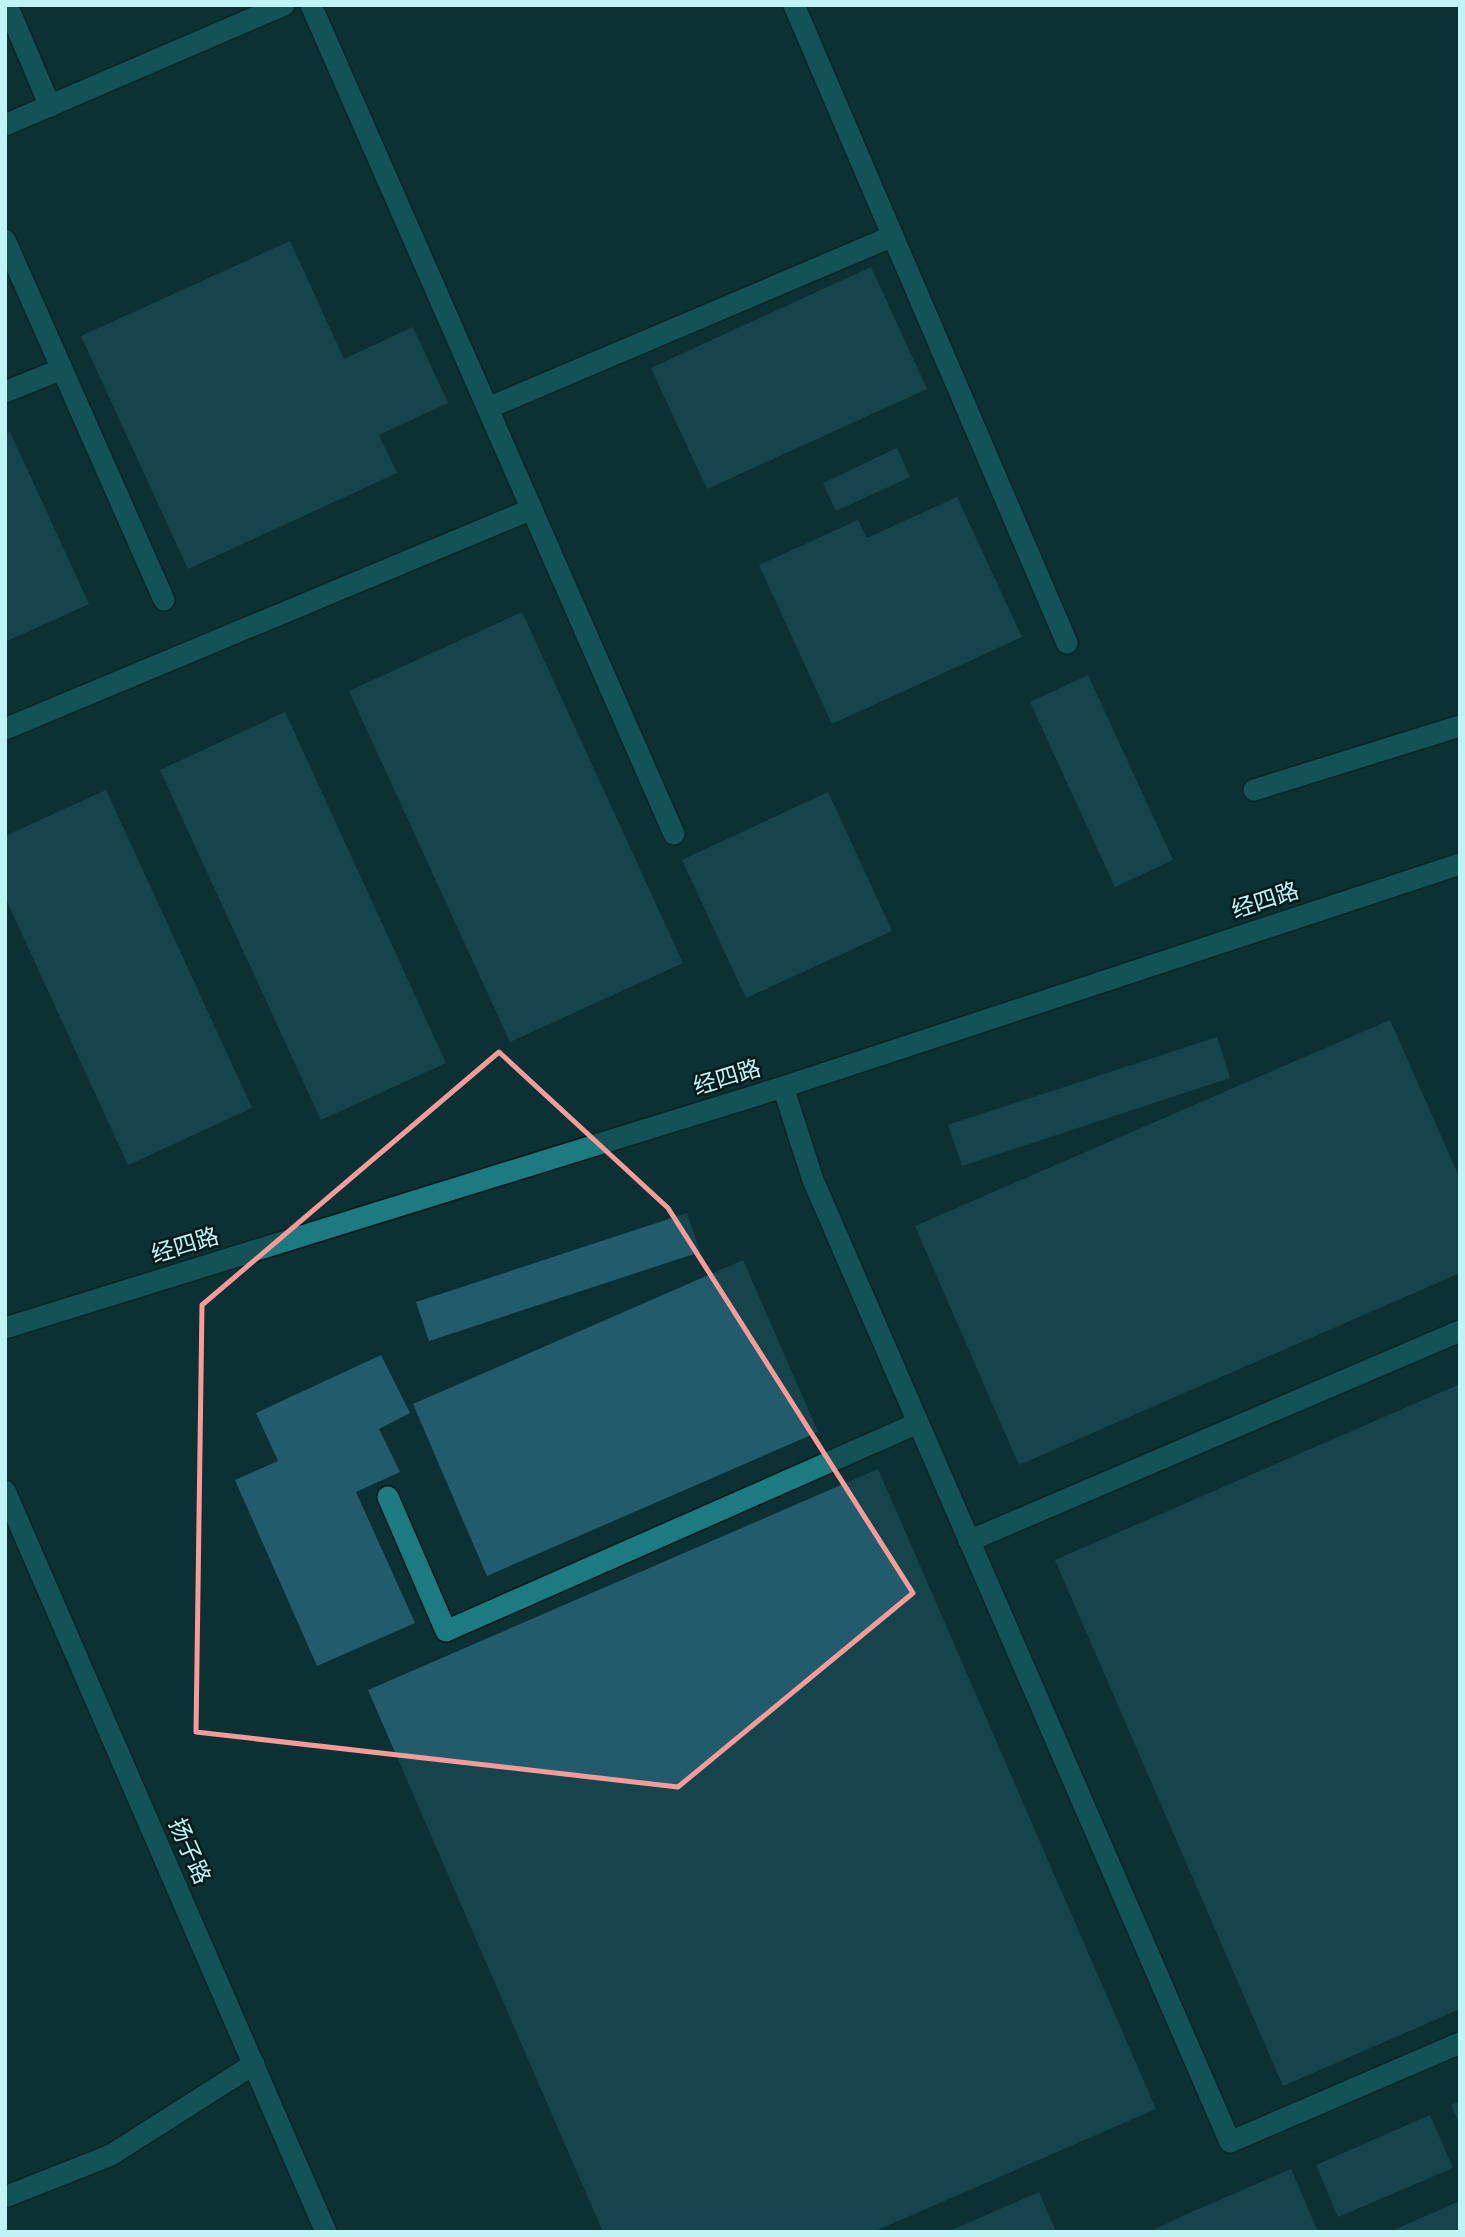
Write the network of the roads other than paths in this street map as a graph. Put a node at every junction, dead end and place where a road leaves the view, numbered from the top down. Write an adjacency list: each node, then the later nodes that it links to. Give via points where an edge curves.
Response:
1 (7, 5): 5 (street)
2 (284, 5): 5 (street)
3 (311, 5): 11 (street)
4 (794, 5): 7 (street)
5 (50, 106): 6 (street)
6 (5, 125)
7 (893, 236): 11 (street); 14 (street)
8 (5, 240): 9 (street)
9 (62, 369): 10 (street); 13 (street)
10 (5, 392)
11 (488, 408): 12 (street)
12 (532, 509): 16 (street); 18 (street)
13 (164, 600)
14 (1068, 643)
15 (1460, 726): 17 (street)
16 (5, 729)
17 (1254, 790)
18 (674, 834)
19 (1460, 864): 20 (street, 经四路)
20 (783, 1087): 21 (street, 经四路); 23 (street, via 813,1180)
21 (5, 1328)
22 (1460, 1331): 26 (street)
23 (918, 1423): 25 (street, via 446,1631); 26 (street)
24 (5, 1491): 28 (street, 扬子路)
25 (388, 1497)
26 (969, 1541): 27 (street, via 1230,2142)
27 (1460, 2043)
28 (254, 2064): 29 (street, via 111,2155); 30 (street, 扬子路)
29 (5, 2197)
30 (326, 2232)

